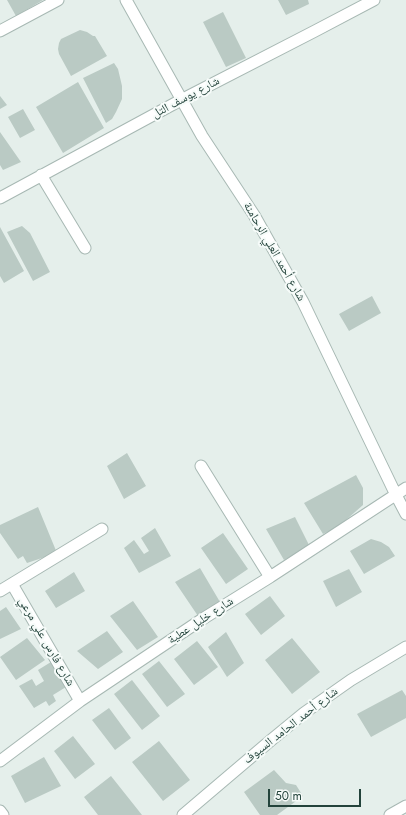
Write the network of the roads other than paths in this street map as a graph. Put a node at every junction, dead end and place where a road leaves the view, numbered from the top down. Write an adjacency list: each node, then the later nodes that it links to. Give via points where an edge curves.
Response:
1 (58, 0): 4 (street)
2 (126, 0): 5 (street, شارع أحمد العلي الرحامنة)
3 (374, 0): 5 (street, شارع يوسف التل)
4 (0, 31)
5 (181, 100): 6 (street, شارع يوسف التل); 11 (street, شارع أحمد العلي الرحامنة, via 254,215 303,302)
6 (41, 175): 7 (street, شارع يوسف التل); 8 (street)
7 (0, 198)
8 (85, 248)
9 (201, 466): 14 (street)
10 (406, 488): 11 (street, شارع خليل عطية)
11 (396, 495): 12 (street, شارع أحمد العلي الرحامنة); 14 (street, شارع خليل عطية)
12 (406, 514)
13 (102, 529): 15 (street)
14 (270, 577): 18 (street, شارع خليل عطية)
15 (12, 584): 16 (street); 18 (street, شارع فارس علي مرعي)
16 (0, 591)
17 (406, 647): 23 (street, شارع أحمد الحامد السيوف, via 351,680 304,713)
18 (80, 701): 19 (street, شارع خليل عطية)
19 (0, 760)
20 (406, 806): 24 (street)
21 (0, 811): 22 (street)
22 (3, 815)
23 (183, 815)
24 (390, 815)

